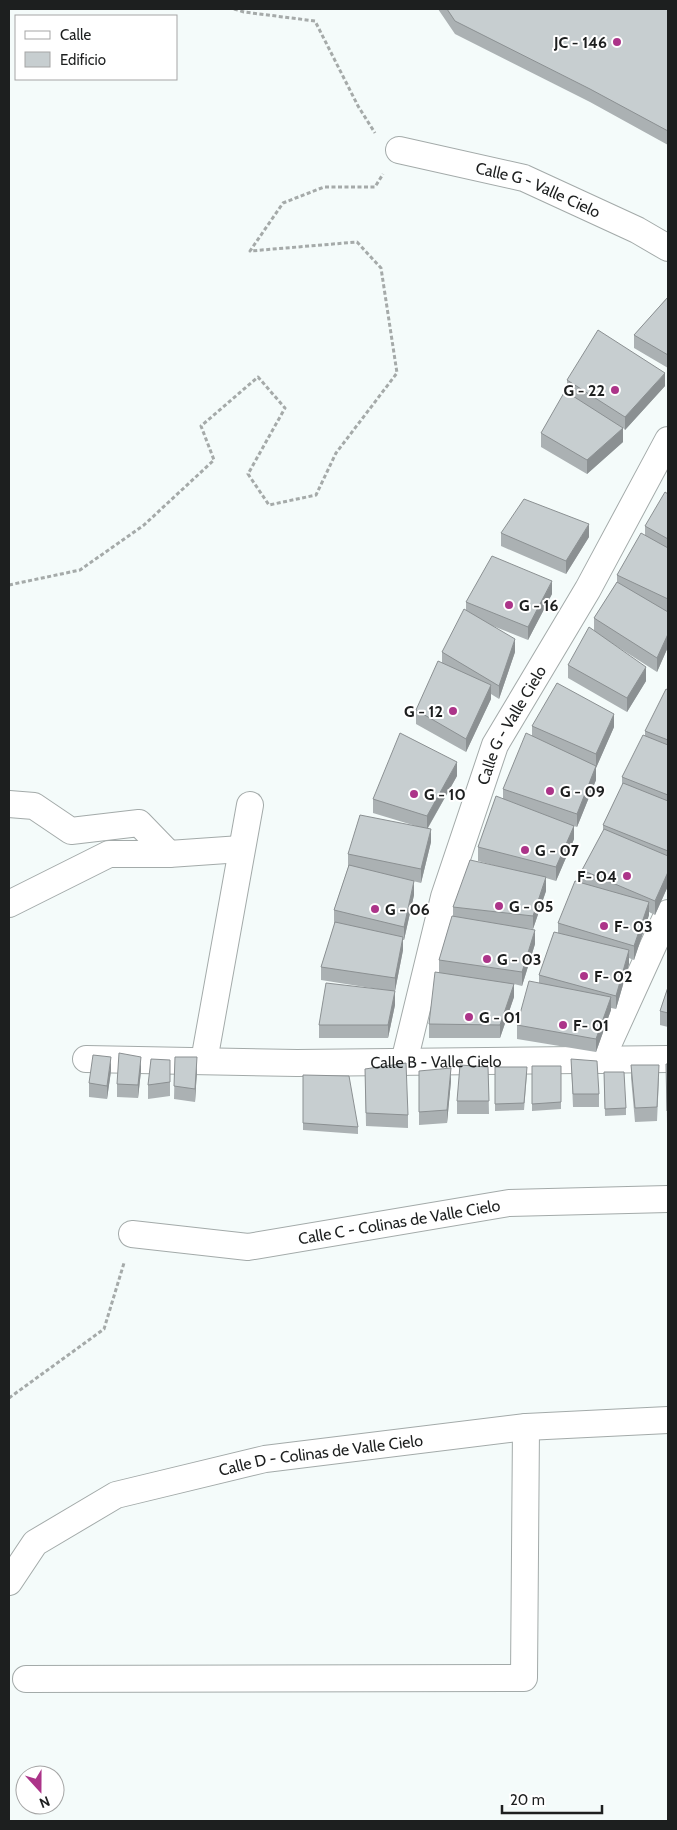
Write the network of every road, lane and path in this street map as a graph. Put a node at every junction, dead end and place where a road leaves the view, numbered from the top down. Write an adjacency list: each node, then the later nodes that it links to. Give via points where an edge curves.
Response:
1 (234, 9): 2 (path, via 315,21 382,146)
2 (399, 150): 3 (street, Calle G - Valle Cielo, via 524,178 637,230); 5 (path, via 375,187 324,187 283,203 250,252 357,242 381,268 397,373 336,453 316,494 269,505 248,474 285,408 258,377 201,426 214,460 144,525 80,570)
3 (668, 248)
4 (668, 440): 16 (street, Calle G - Valle Cielo, via 588,589 495,745 444,897)
5 (9, 586)
6 (9, 804): 9 (street, via 34,806 71,830 139,823)
7 (250, 805): 8 (street)
8 (241, 849): 9 (street); 15 (street)
9 (169, 854): 10 (street, via 109,854)
10 (9, 904)
11 (668, 913): 13 (street)
12 (86, 1059): 15 (street, Calle B - Valle Cielo)
13 (601, 1060): 14 (street, Calle B - Valle Cielo); 16 (street, Calle B - Valle Cielo)
14 (668, 1060)
15 (204, 1061): 16 (street, Calle B - Valle Cielo)
16 (404, 1062)
17 (668, 1199): 18 (street, Calle C - Colinas de Valle Cielo, via 509,1203 248,1247)
18 (132, 1234): 19 (path, via 104,1329)
19 (9, 1398)
20 (668, 1420): 21 (street, Calle D - Colinas de Valle Cielo)
21 (526, 1427): 22 (street, Calle D - Colinas de Valle Cielo, via 265,1459 116,1495 36,1543); 23 (street, via 524,1678)
22 (9, 1582)
23 (26, 1679)

